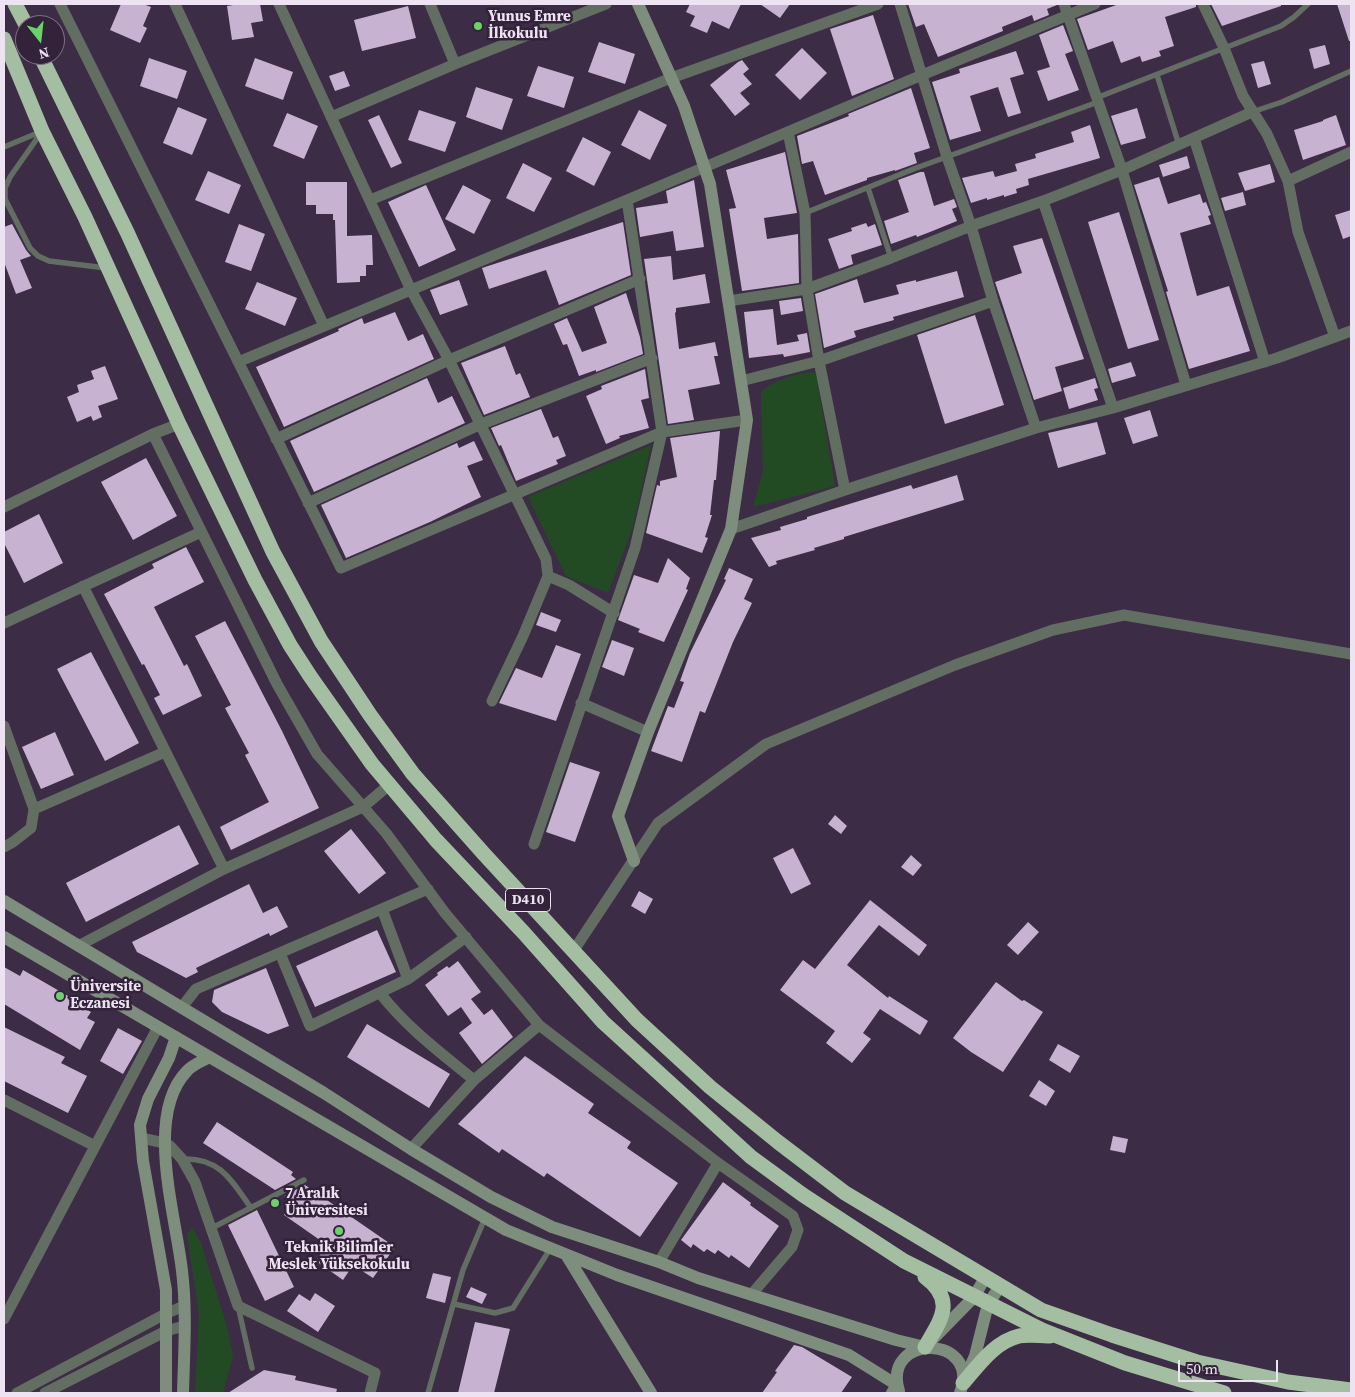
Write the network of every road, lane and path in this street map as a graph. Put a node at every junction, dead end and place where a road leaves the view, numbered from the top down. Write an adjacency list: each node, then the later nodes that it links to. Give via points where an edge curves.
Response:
1 (62, 4): 54 (street)
2 (175, 4): 48 (street)
3 (279, 4): 24 (street)
4 (430, 4): 16 (street)
5 (606, 4): 16 (street)
6 (638, 4): 21 (main road)
7 (878, 4): 21 (street)
8 (900, 4): 19 (street)
9 (1064, 4): 13 (street)
10 (1095, 4): 13 (street)
11 (1203, 4): 15 (street)
12 (1308, 4): 15 (lane, via 1281,26)
13 (1069, 15): 19 (street); 22 (street)
14 (5, 43): 25 (highway, D410)
15 (1224, 48): 20 (lane); 23 (street)
16 (455, 64): 24 (street)
17 (45, 65): 95 (highway, D410, via 127,232 273,552 321,641 413,774)
18 (1351, 72): 23 (lane)
19 (922, 75): 26 (street); 31 (street)
20 (1157, 75): 22 (lane); 28 (lane)
21 (672, 78): 32 (main road); 36 (street)
22 (1097, 100): 31 (lane); 33 (street)
23 (1252, 112): 27 (street); 34 (street, via 1267,134)
24 (331, 117): 36 (street)
25 (42, 131): 29 (lane); 42 (highway, D410); 42 (lane, via 10,177 5,199 30,248 38,256 49,261)
26 (788, 132): 32 (street); 39 (street)
27 (1194, 138): 28 (street); 55 (street)
28 (1179, 145): 33 (street)
29 (4, 147)
30 (1351, 152): 34 (street)
31 (948, 157): 35 (lane); 40 (street)
32 (705, 166): 37 (street); 46 (main road)
33 (1122, 170): 38 (street); 57 (street)
34 (1288, 181): 50 (street, via 1298,232)
35 (868, 188): 39 (lane); 41 (lane)
36 (370, 200): 45 (street)
37 (627, 200): 43 (street); 45 (street)
38 (1043, 201): 40 (street); 58 (street)
39 (806, 213): 44 (street)
40 (971, 226): 41 (street); 47 (street)
41 (891, 258): 44 (street)
42 (109, 269): 60 (highway, D410)
43 (640, 279): 51 (street); 52 (street)
44 (807, 289): 46 (street); 53 (street)
45 (410, 290): 48 (street); 52 (street)
46 (728, 301): 56 (main road)
47 (993, 301): 53 (street); 62 (street)
48 (324, 326): 54 (street)
49 (1351, 330): 50 (street)
50 (1335, 337): 55 (street)
51 (652, 358): 61 (street); 63 (street)
52 (449, 360): 61 (street); 65 (street)
53 (819, 361): 56 (street); 66 (street)
54 (238, 362): 65 (street)
55 (1265, 362): 57 (street)
56 (741, 381): 59 (main road)
57 (1186, 385): 58 (street)
58 (1113, 408): 62 (street)
59 (747, 420): 63 (street); 70 (main road)
60 (179, 424): 64 (street); 82 (highway, D410, via 290,645)
61 (479, 425): 67 (street); 68 (street)
62 (1036, 428): 66 (street)
63 (662, 432): 67 (street); 74 (street, via 635,548)
64 (154, 434): 69 (street); 71 (street)
65 (276, 438): 68 (street)
66 (845, 490): 70 (street)
67 (515, 493): 68 (street, via 341,568); 72 (street, via 546,559)
68 (308, 503)
69 (4, 507)
70 (731, 529): 80 (main road)
71 (201, 532): 73 (street); 83 (street, via 317,754)
72 (548, 576): 74 (street); 77 (street, via 524,636)
73 (84, 586): 75 (street); 81 (street)
74 (614, 613): 78 (street)
75 (4, 622)
76 (1351, 654): 87 (street, via 1124,615 1053,630 955,665 766,744 658,823)
77 (492, 701)
78 (581, 703): 80 (street); 85 (street)
79 (4, 726): 84 (street)
80 (648, 732): 87 (main road, via 618,816)
81 (165, 752): 84 (street); 88 (street)
82 (389, 785): 83 (street); 119 (highway, D410, via 603,1022 751,1156 802,1195)
83 (363, 807): 88 (street); 89 (street)
84 (34, 810): 86 (street, via 31,828)
85 (534, 844)
86 (4, 846)
87 (634, 862): 95 (street)
88 (224, 869): 94 (street)
89 (428, 889): 91 (street); 93 (street)
90 (4, 901): 94 (main road)
91 (382, 909): 96 (street); 97 (street)
92 (4, 937): 101 (main road)
93 (466, 937): 97 (street); 100 (street)
94 (78, 946): 99 (main road)
95 (574, 950): 120 (highway, D410, via 637,1020 778,1142 845,1193)
96 (280, 953): 98 (street, via 310,1026); 99 (street, via 196,989)
97 (408, 979): 98 (street)
98 (380, 992): 104 (street, via 414,1030)
99 (182, 1008): 109 (main road)
100 (539, 1025): 104 (street); 111 (street)
101 (158, 1027): 102 (main road); 108 (street)
102 (176, 1037): 103 (main road); 106 (main road, via 148,1099 140,1125)
103 (210, 1057): 107 (main road, via 187,1070 180,1080 169,1102); 114 (main road)
104 (474, 1080): 109 (street)
105 (4, 1100): 108 (street)
106 (141, 1138): 107 (street); 128 (main road, via 166,1290)
107 (165, 1143): 110 (street); 126 (main road)
108 (94, 1146): 129 (street)
109 (412, 1149): 118 (main road, via 491,1197 552,1228)
110 (182, 1159): 113 (lane, via 201,1160 216,1166 228,1176); 115 (street, via 195,1182)
111 (718, 1163): 118 (street); 122 (street, via 793,1216 798,1230 792,1247)
112 (304, 1180): 113 (lane)
113 (251, 1208): 115 (lane)
114 (485, 1218): 116 (main road); 124 (lane, via 463,1270)
115 (212, 1228): 127 (street)
116 (550, 1249): 117 (main road); 124 (lane, via 513,1308 495,1312)
117 (567, 1256): 136 (main road, via 849,1355); 144 (main road)
118 (659, 1262): 122 (main road)
119 (904, 1262): 123 (highway, D410); 133 (highway, via 932,1282 944,1300 943,1316)
120 (986, 1276): 121 (highway, D410); 123 (main road)
121 (1001, 1285): 125 (main road); 137 (highway, D410, via 1041,1310 1197,1362 1288,1382)
122 (751, 1294): 133 (main road)
123 (974, 1297): 125 (highway, D410); 133 (main road)
124 (454, 1304): 143 (lane)
125 (988, 1304): 132 (highway, D410); 135 (main road, via 975,1356)
126 (184, 1306): 128 (street); 130 (main road)
127 (238, 1306): 134 (lane); 142 (street, via 375,1373)
128 (165, 1314): 131 (main road); 138 (street)
129 (4, 1318)
130 (184, 1326): 131 (street); 141 (main road)
131 (166, 1331): 139 (street); 140 (main road)
132 (1058, 1336): 135 (highway, via 1019,1336 999,1346 989,1353); 145 (highway, D410, via 1124,1363)
133 (925, 1347): 135 (main road, via 935,1347 953,1356 963,1373); 136 (main road, via 905,1358 899,1368)
134 (252, 1368)
135 (962, 1388)
136 (897, 1390)
137 (1351, 1390)
138 (17, 1393)
139 (45, 1393)
140 (166, 1393)
141 (183, 1393)
142 (370, 1393)
143 (428, 1393)
144 (651, 1393)
145 (1224, 1393)

